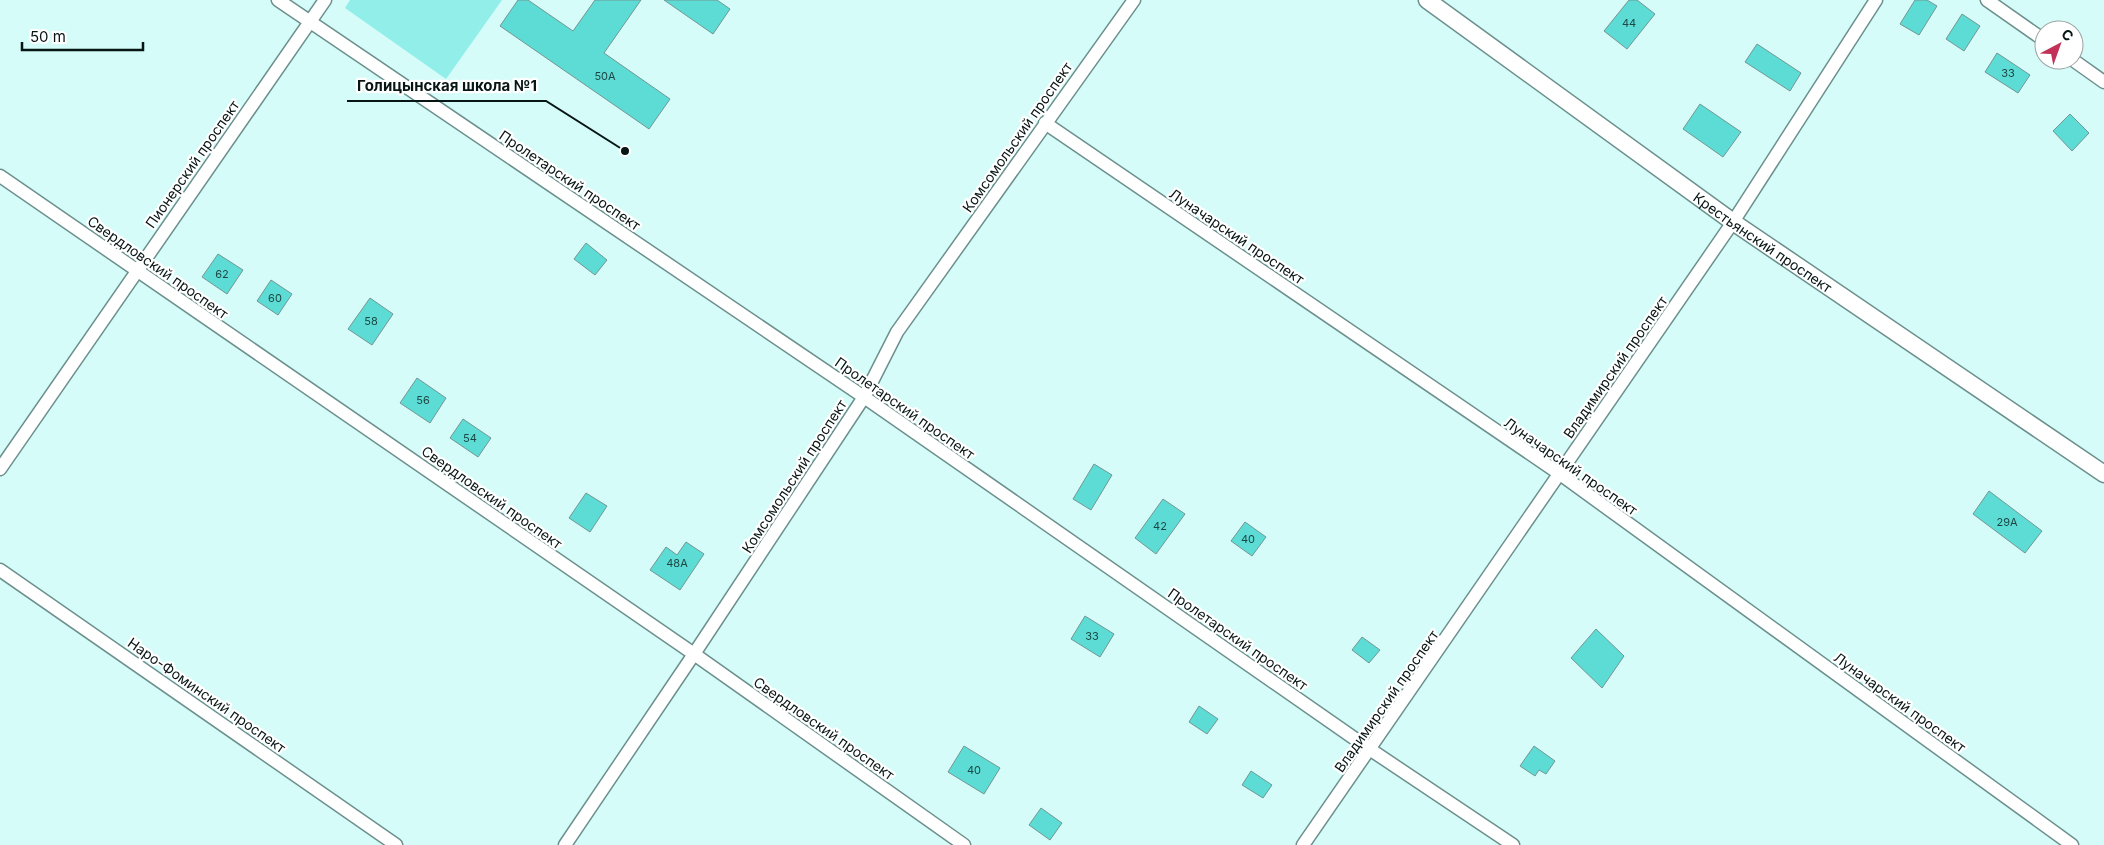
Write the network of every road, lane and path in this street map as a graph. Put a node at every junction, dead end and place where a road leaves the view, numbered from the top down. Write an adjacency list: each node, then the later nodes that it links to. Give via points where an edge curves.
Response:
1 (278, 0): 7 (street, Пролетарский проспект)
2 (324, 0): 7 (street, Пионерский проспект)
3 (1134, 0): 11 (street, Комсомольский проспект)
4 (1427, 0): 13 (street, Крестьянский проспект)
5 (1876, 0): 13 (street, Владимирский проспект)
6 (1987, 0): 8 (street)
7 (309, 22): 14 (street, Пионерский проспект); 15 (street, Пролетарский проспект)
8 (2034, 33)
9 (2084, 68): 10 (street)
10 (2104, 82)
11 (1045, 123): 15 (street, Комсомольский проспект, via 897,332); 17 (street, Луначарский проспект)
12 (0, 176): 14 (street, Свердловский проспект)
13 (1733, 222): 17 (street, Владимирский проспект); 18 (street, Крестьянский проспект)
14 (137, 270): 16 (street, Пионерский проспект); 20 (street, Свердловский проспект)
15 (864, 397): 20 (street, Комсомольский проспект); 21 (street, Пролетарский проспект)
16 (0, 469)
17 (1560, 474): 21 (street, Владимирский проспект); 27 (street, Луначарский проспект)
18 (2104, 474)
19 (0, 570): 22 (street, Наро-Фоминский проспект)
20 (694, 654): 23 (street, Комсомольский проспект); 24 (street, Свердловский проспект)
21 (1371, 750): 25 (street, Владимирский проспект); 26 (street, Пролетарский проспект)
22 (396, 845)
23 (565, 845)
24 (964, 845)
25 (1303, 845)
26 (1513, 845)
27 (2072, 845)

